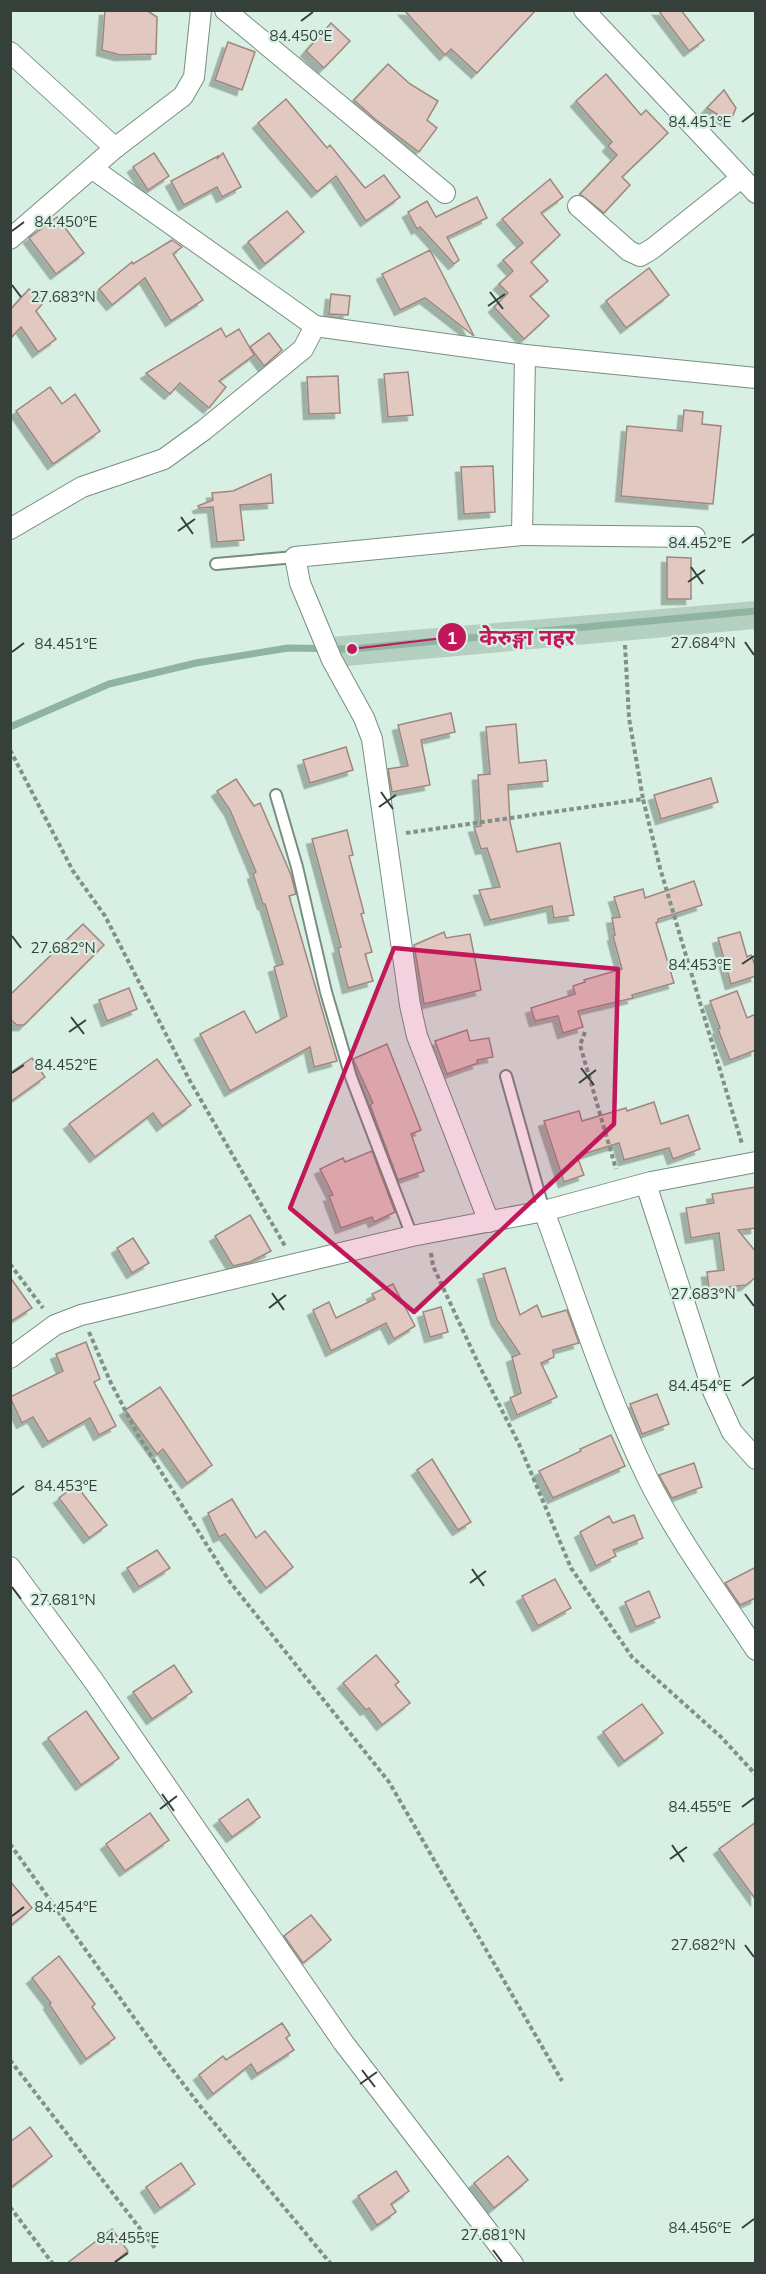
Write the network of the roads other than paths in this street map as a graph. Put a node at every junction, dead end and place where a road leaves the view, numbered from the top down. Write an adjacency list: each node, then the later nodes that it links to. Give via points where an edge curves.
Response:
1 (201, 10): 5 (street, via 194,77 183,96)
2 (225, 10): 8 (street)
3 (584, 10): 7 (street)
4 (10, 52): 5 (street)
5 (115, 148): 6 (street)
6 (93, 170): 11 (street); 12 (street)
7 (741, 178): 9 (street); 10 (street, via 640,256 628,251)
8 (445, 193)
9 (756, 193)
10 (578, 206)
11 (10, 239)
12 (315, 326): 13 (street); 15 (street, via 303,349 164,459 82,487)
13 (525, 355): 14 (street); 16 (street)
14 (756, 378)
15 (10, 529)
16 (522, 536): 17 (street); 18 (street)
17 (695, 537)
18 (295, 557): 19 (lane); 25 (street, via 300,582 332,660 372,739 417,1036)
19 (216, 564)
20 (276, 795): 26 (lane, via 351,1077)
21 (506, 1076): 24 (lane)
22 (752, 1163): 23 (street)
23 (646, 1184): 24 (street); 28 (street, via 713,1391 732,1432)
24 (544, 1211): 25 (street); 30 (street, via 630,1442 680,1534)
25 (489, 1222): 26 (street)
26 (420, 1235): 27 (street, via 81,1315 56,1325)
27 (10, 1358)
28 (756, 1459)
29 (10, 1567): 31 (street, via 93,1680 343,2042)
30 (756, 1650)
31 (513, 2264)

